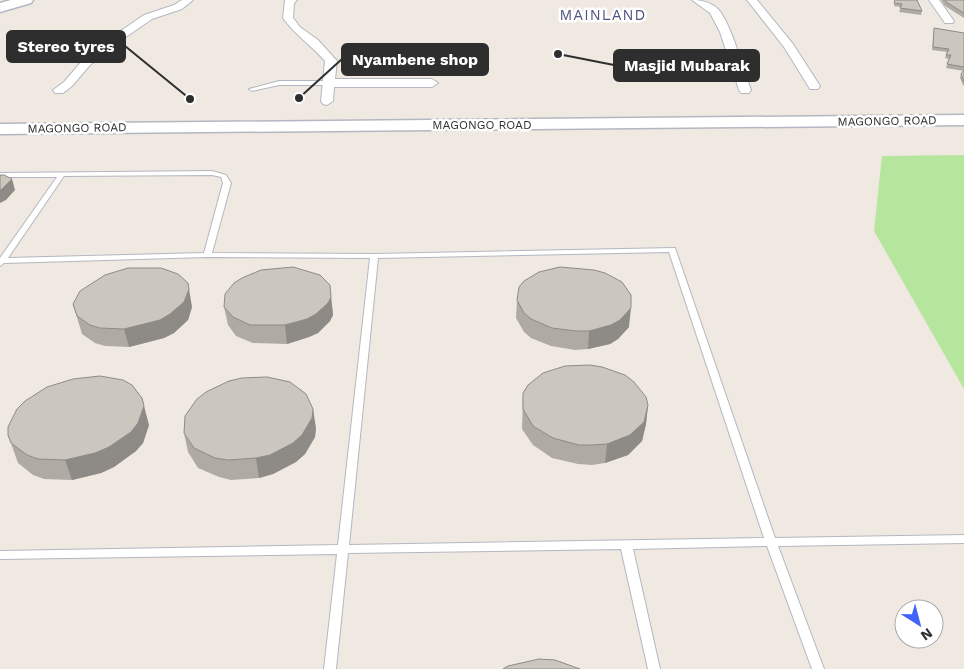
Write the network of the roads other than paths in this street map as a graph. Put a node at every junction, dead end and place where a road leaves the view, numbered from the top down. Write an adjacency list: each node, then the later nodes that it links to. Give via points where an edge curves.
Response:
1 (26, 0): 7 (main road)
2 (188, 0): 13 (street, via 178,7 148,17 113,41)
3 (292, 0): 9 (street, via 288,18 331,61)
4 (697, 0): 14 (street, via 714,11 725,32)
5 (752, 0): 11 (street, via 789,46)
6 (934, 0): 8 (street)
7 (0, 8)
8 (950, 16)
9 (328, 83): 10 (street); 12 (lane, via 279,83); 15 (street)
10 (432, 83)
11 (814, 86)
12 (252, 89)
13 (59, 90)
14 (745, 90)
15 (327, 101)
16 (964, 105): 18 (main road)
17 (964, 112): 21 (main road, MAGONGO ROAD)
18 (0, 114)
19 (964, 120): 22 (main road, MAGONGO ROAD)
20 (0, 122): 21 (main road, MAGONGO ROAD)
21 (201, 122): 22 (main road, MAGONGO ROAD); 23 (main road, MAGONGO ROAD)
22 (524, 125): 24 (main road, via 483,130)
23 (0, 129)
24 (0, 136)
25 (62, 175): 26 (lane); 27 (lane, via 212,173 224,176 227,183); 29 (lane)
26 (0, 176)
27 (207, 255): 28 (lane); 29 (lane)
28 (374, 256): 31 (lane, via 672,250); 33 (lane)
29 (1, 262)
30 (964, 538): 31 (lane)
31 (770, 542): 32 (lane); 37 (lane)
32 (626, 544): 33 (lane); 36 (lane)
33 (343, 549): 34 (lane); 35 (lane)
34 (0, 555)
35 (330, 669)
36 (654, 669)
37 (818, 669)

